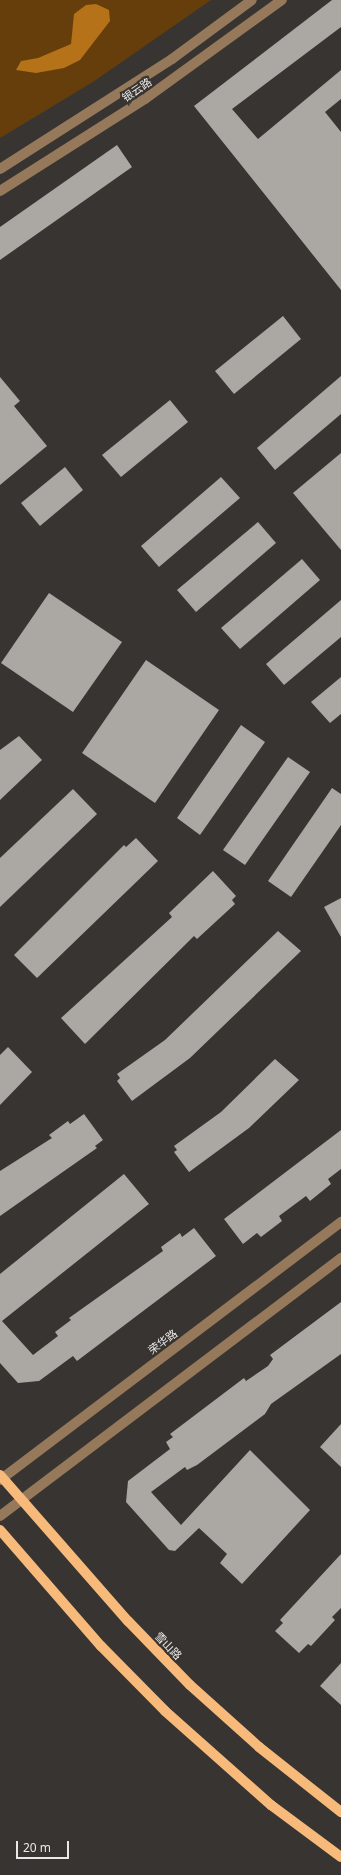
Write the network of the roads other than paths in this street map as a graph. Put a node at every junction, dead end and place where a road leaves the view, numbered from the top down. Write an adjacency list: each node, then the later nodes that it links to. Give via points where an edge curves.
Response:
1 (252, 0): 3 (street, 银云路, via 166,63)
2 (282, 0): 4 (street, 银云路, via 152,94)
3 (0, 169)
4 (0, 191)
5 (341, 1222): 7 (street, 荣华路)
6 (341, 1258): 8 (street)
7 (1, 1478): 8 (main road, 雪山路)
8 (22, 1500): 9 (street); 11 (main road, 雪山路, via 128,1621 190,1685 259,1747)
9 (0, 1516)
10 (0, 1530): 12 (main road, via 101,1646 165,1711 265,1800)
11 (341, 1812)
12 (341, 1857)

